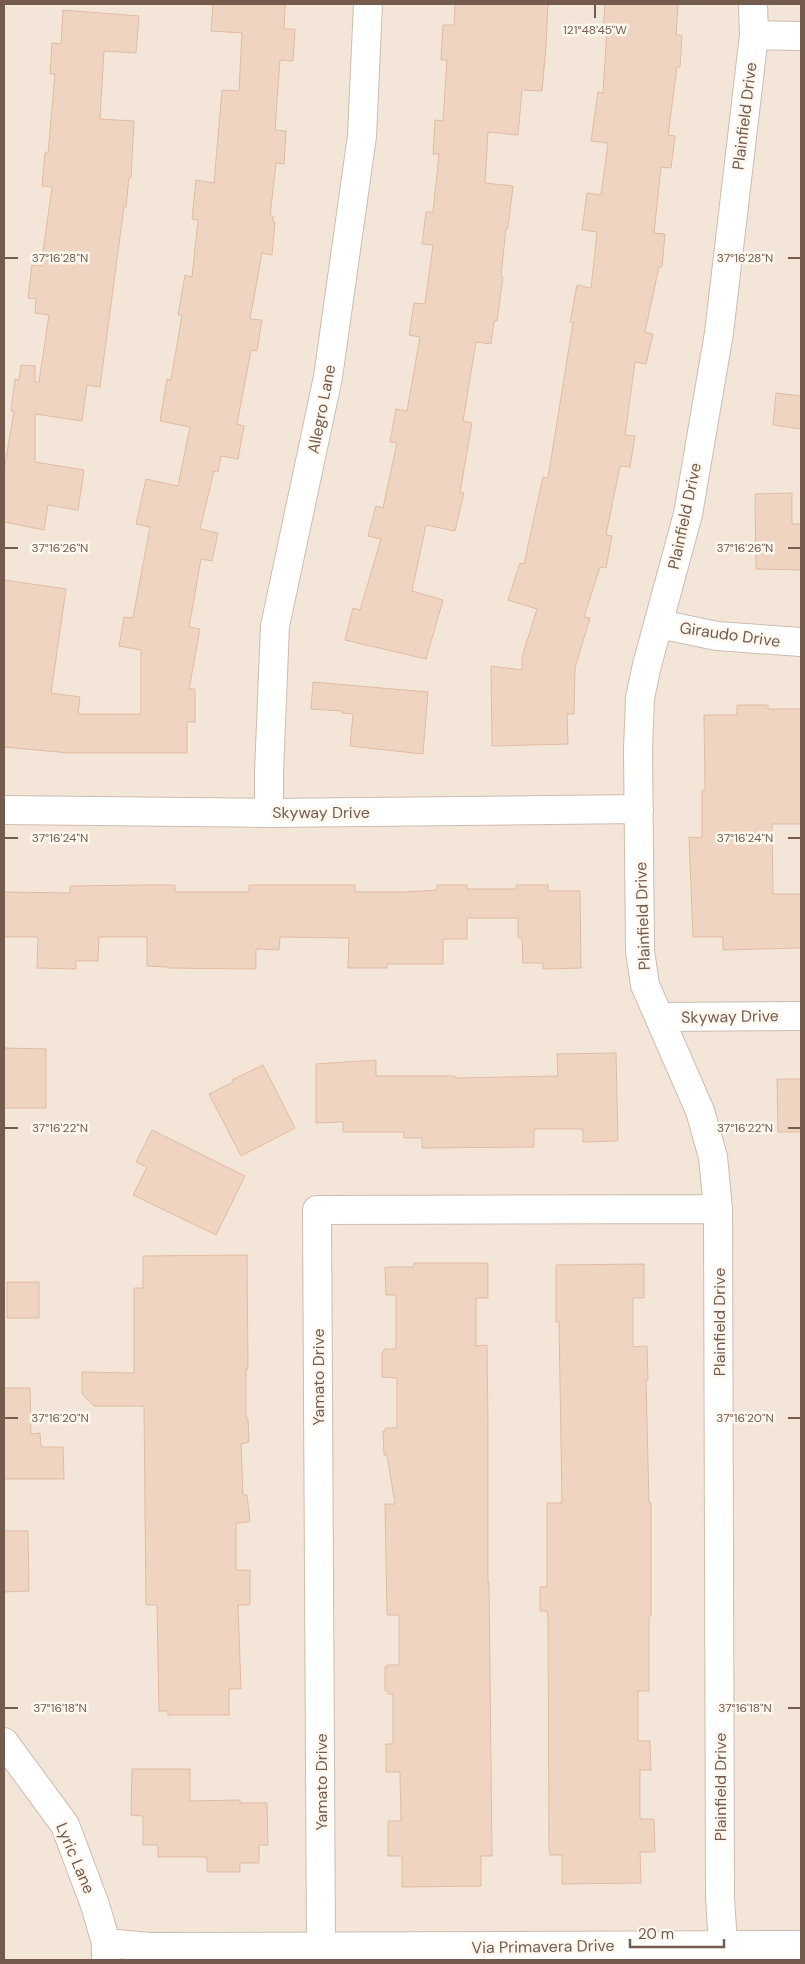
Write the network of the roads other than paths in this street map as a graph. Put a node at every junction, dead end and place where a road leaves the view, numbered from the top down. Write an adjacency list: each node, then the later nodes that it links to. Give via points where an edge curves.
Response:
1 (368, 4): 9 (street, Allegro Lane, via 362,136 328,377 276,626)
2 (754, 4): 3 (street, Plainfield Drive)
3 (754, 35): 4 (street); 5 (street, Plainfield Drive, via 719,333 688,514)
4 (801, 36)
5 (659, 624): 6 (street, Giraudo Drive, via 717,636); 7 (street, Plainfield Drive, via 640,698)
6 (801, 642)
7 (639, 809): 9 (street, Skyway Drive); 11 (street, Plainfield Drive, via 640,951 645,985)
8 (4, 810): 9 (street, Skyway Drive)
9 (269, 812)
10 (801, 1016): 11 (street, Skyway Drive)
11 (659, 1017): 12 (street, Plainfield Drive, via 700,1111 713,1157)
12 (718, 1209): 14 (street, Plainfield Drive, via 720,1897); 16 (street, Yamato Drive, via 317,1210)
13 (4, 1742): 17 (street, Lyric Lane, via 65,1825 95,1906)
14 (723, 1945): 15 (street, Via Primavera Drive); 16 (street, Via Primavera Drive)
15 (801, 1945)
16 (321, 1947): 17 (street, Via Primavera Drive, via 150,1947)
17 (106, 1952)

